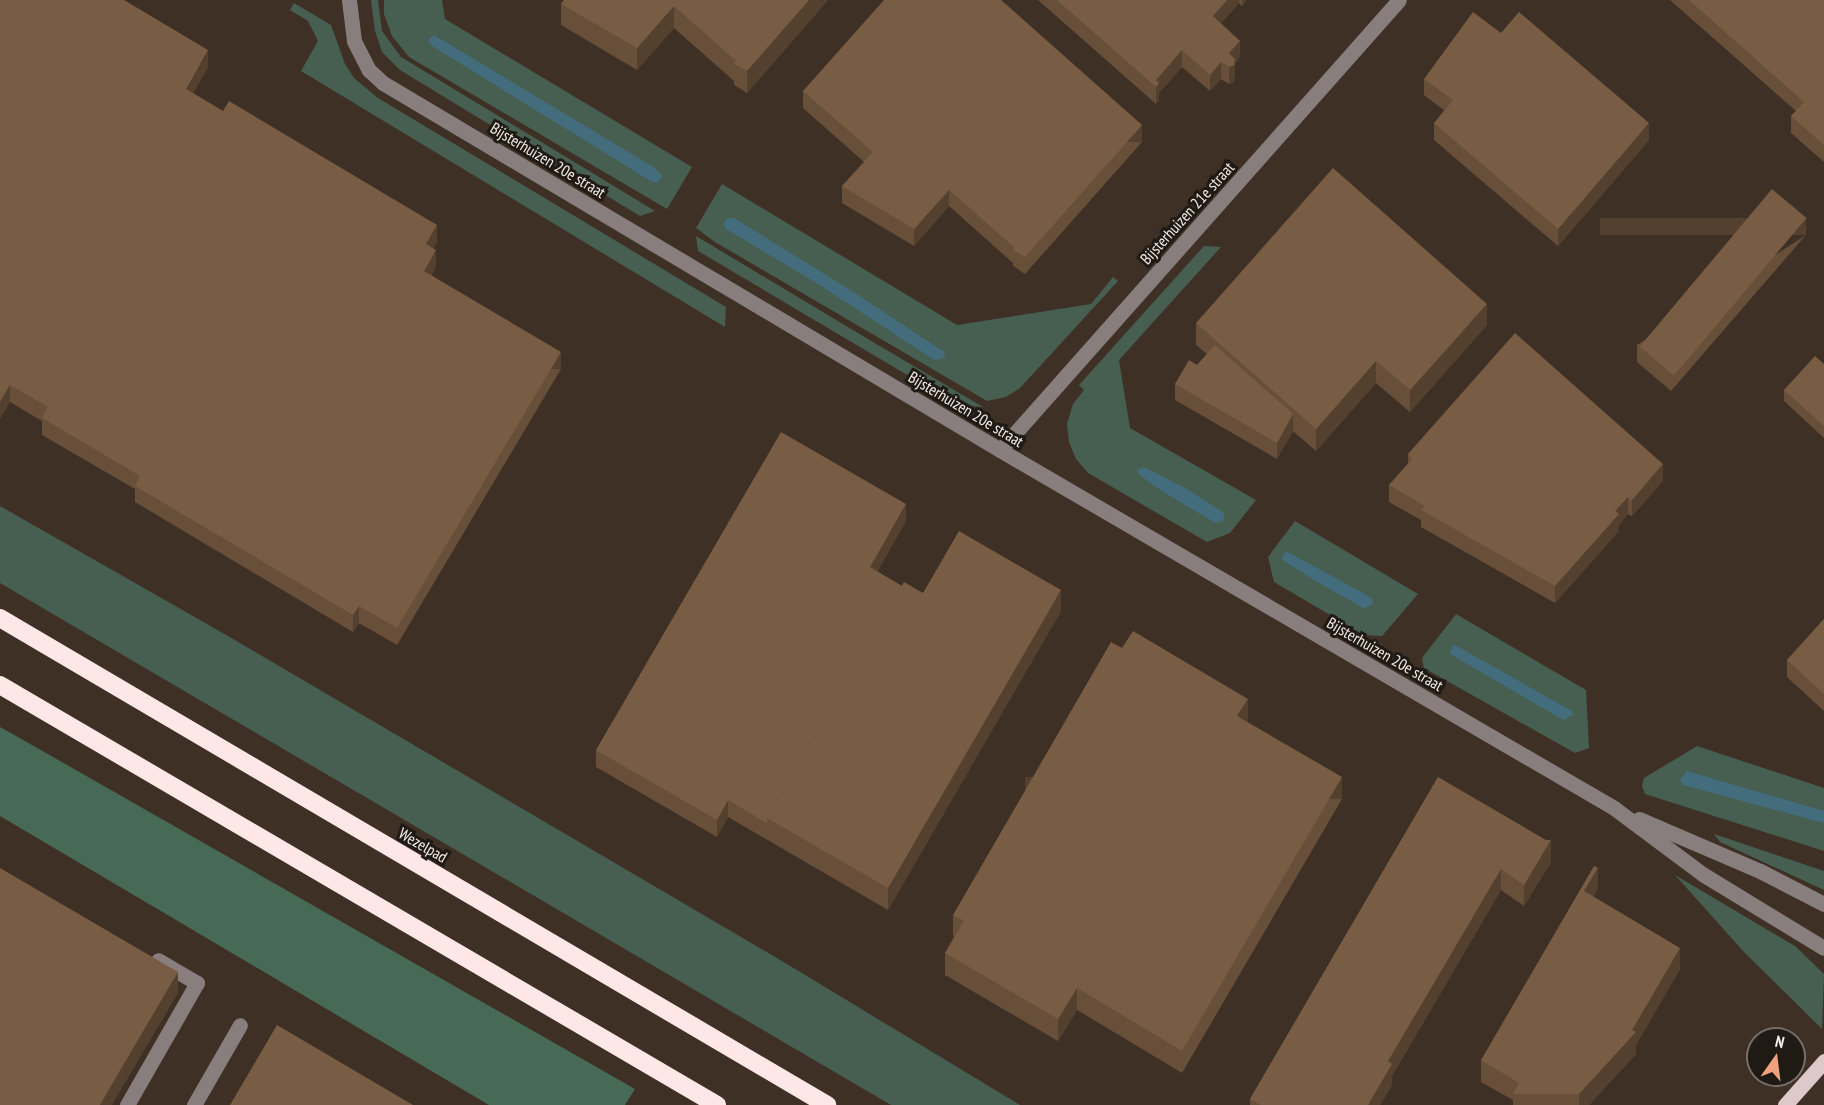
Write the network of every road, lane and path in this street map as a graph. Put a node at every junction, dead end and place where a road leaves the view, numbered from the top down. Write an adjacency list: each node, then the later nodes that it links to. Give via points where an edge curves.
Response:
1 (349, 0): 3 (street, Bijsterhuizen 20e straat, via 354,41 369,70 383,83)
2 (1400, 0): 3 (street, Bijsterhuizen 21e straat)
3 (1000, 450): 6 (street, Bijsterhuizen 20e straat)
4 (0, 618): 15 (highway, Wezelpad)
5 (0, 685): 14 (highway)
6 (1614, 808): 7 (street, Bijsterhuizen 20e straat, via 1760,871); 8 (street, Bijsterhuizen 20e straat, via 1704,875)
7 (1824, 904)
8 (1824, 948)
9 (148, 954): 12 (street, via 197,983)
10 (240, 1025): 13 (street)
11 (1824, 1061): 16 (main road)
12 (127, 1105)
13 (194, 1105)
14 (717, 1105)
15 (827, 1105)
16 (1785, 1105)

